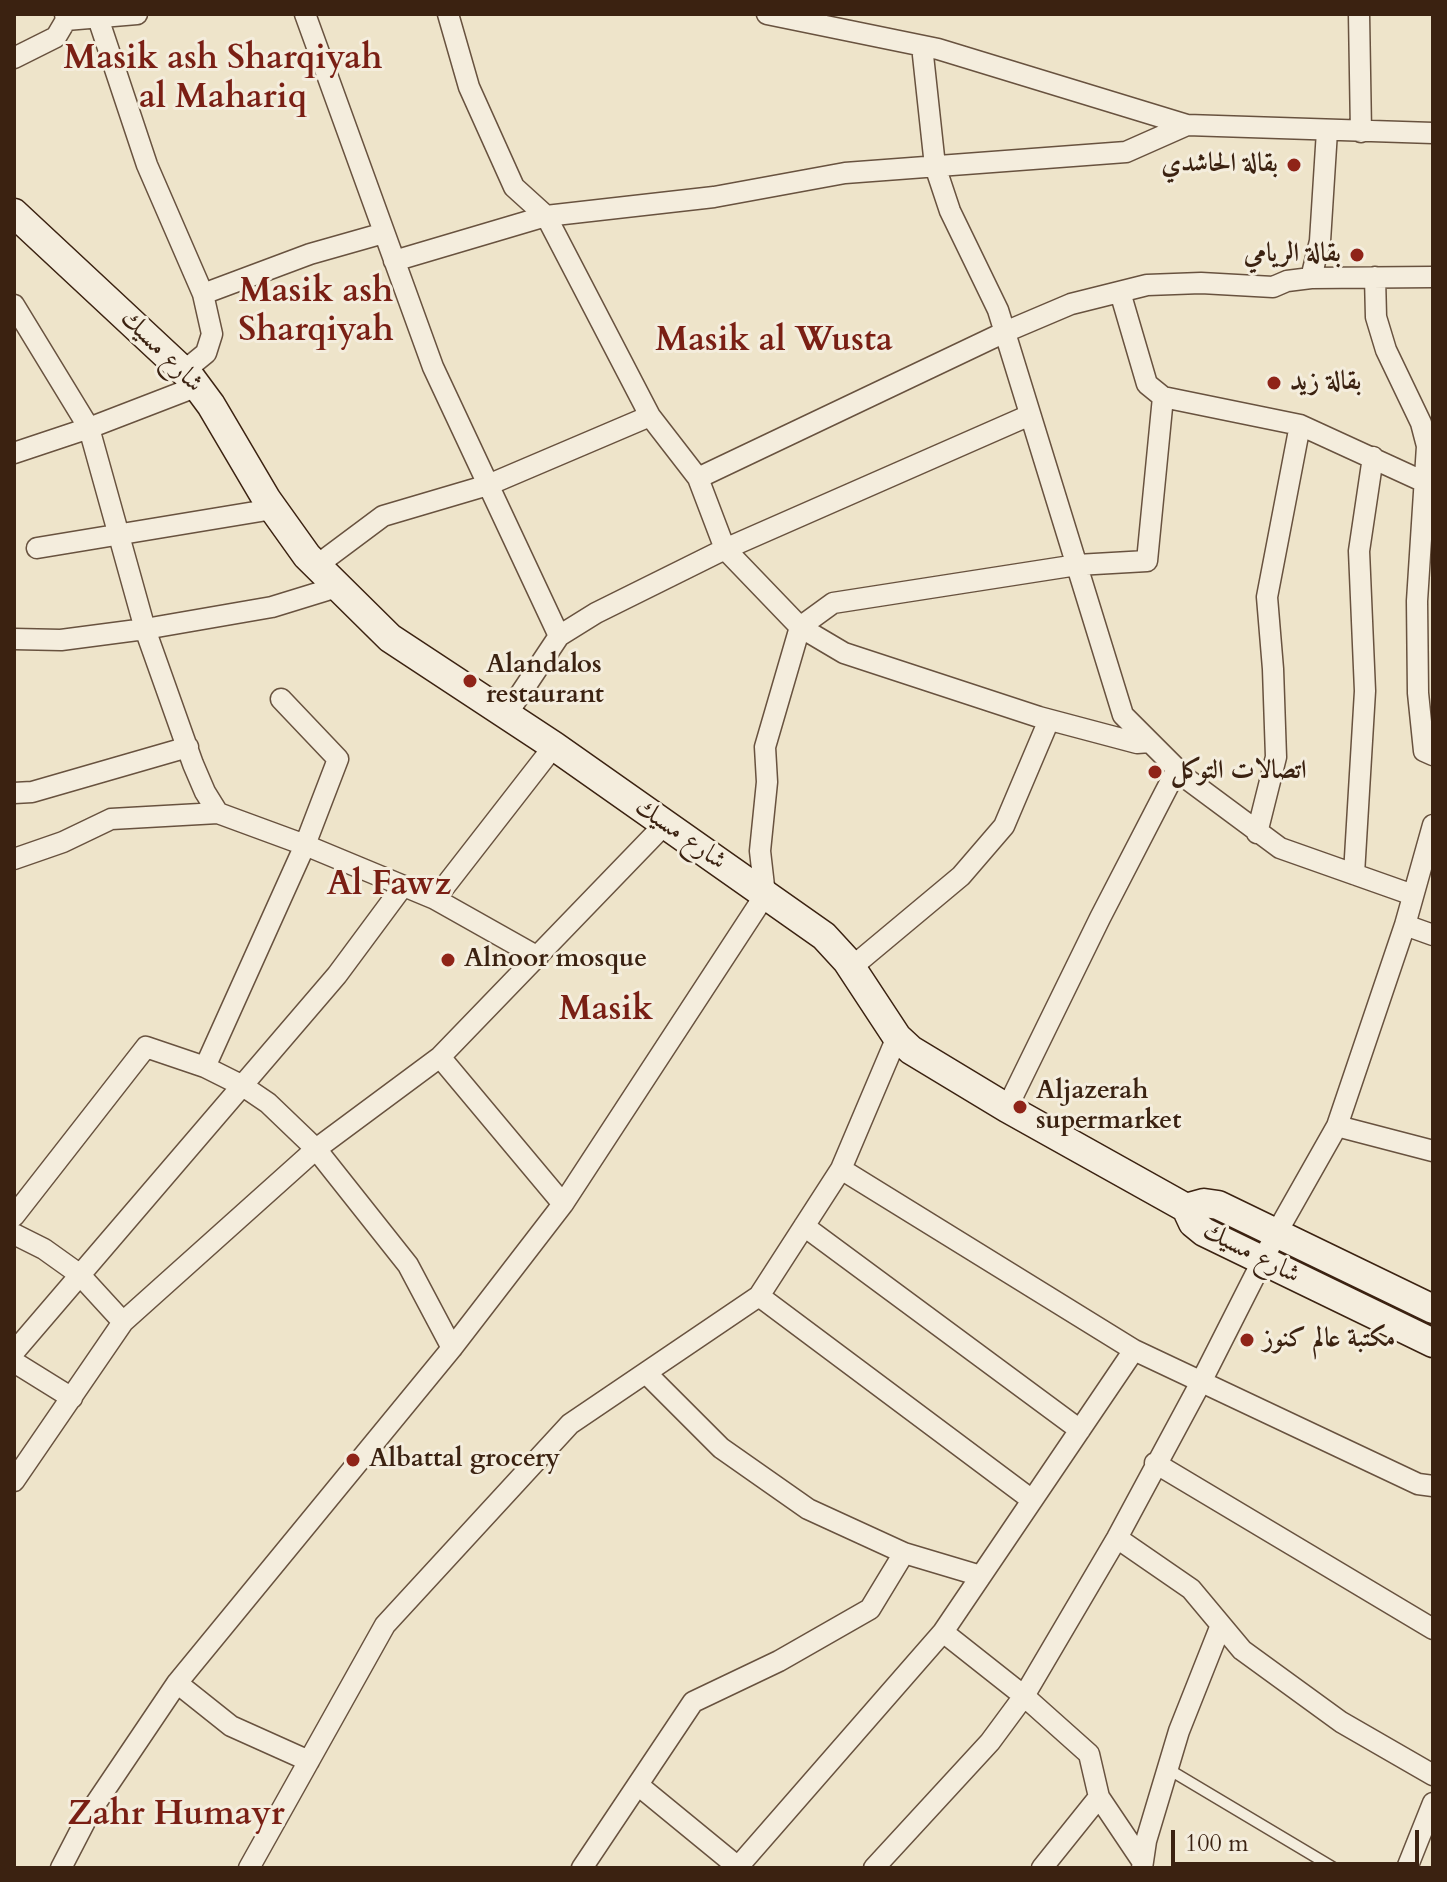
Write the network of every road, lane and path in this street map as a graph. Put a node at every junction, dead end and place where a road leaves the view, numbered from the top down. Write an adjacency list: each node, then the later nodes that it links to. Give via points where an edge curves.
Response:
1 (137, 14): 7 (street)
2 (305, 14): 17 (street)
3 (448, 14): 15 (street, via 469,87 514,187)
4 (767, 14): 8 (street)
5 (1359, 14): 12 (street)
6 (65, 17): 7 (street); 9 (street, via 56,37)
7 (98, 18): 23 (street, via 147,165)
8 (922, 46): 10 (street); 14 (street)
9 (14, 58)
10 (1187, 125): 11 (street); 14 (street, via 1126,152)
11 (1327, 131): 12 (street); 21 (street, via 1320,241)
12 (1361, 132): 13 (street)
13 (1433, 133)
14 (935, 166): 15 (street, via 845,173 714,197); 25 (street)
15 (546, 216): 18 (street); 29 (street)
16 (18, 222): 26 (street, شارع مسيك)
17 (384, 233): 18 (street); 23 (street)
18 (394, 261): 36 (street, via 433,367)
19 (1375, 277): 20 (street); 21 (street); 35 (street, via 1376,317 1421,423)
20 (1433, 277)
21 (1311, 278): 22 (street, via 1273,287 1174,284)
22 (1120, 292): 25 (street, via 1071,304); 27 (street, via 1147,384)
23 (203, 294): 26 (street, via 212,334)
24 (14, 305): 31 (street)
25 (1005, 332): 28 (street); 34 (street)
26 (191, 378): 31 (street); 37 (street, شارع مسيك)
27 (1163, 397): 30 (street); 41 (street, via 1147,561)
28 (1030, 415): 40 (street); 41 (street)
29 (650, 416): 34 (street); 36 (street)
30 (1300, 425): 33 (street); 60 (street, via 1267,597 1276,757)
31 (89, 428): 32 (street); 38 (street)
32 (14, 453)
33 (1373, 457): 35 (street); 63 (street, via 1359,551 1365,691)
34 (698, 478): 40 (street)
35 (1429, 484): 54 (street, via 1417,601 1418,693 1424,751)
36 (488, 485): 42 (street, via 383,516); 46 (street)
37 (273, 509): 38 (street); 42 (street, شارع مسيك)
38 (119, 534): 39 (street); 45 (street)
39 (37, 548)
40 (725, 549): 44 (street); 46 (street)
41 (1077, 565): 44 (street, via 833,603); 51 (street, via 1123,715)
42 (316, 566): 43 (street, شارع مسيك)
43 (337, 587): 45 (street, via 272,607); 49 (street, شارع مسيك, via 390,638)
44 (800, 627): 50 (street, via 844,653); 65 (street, via 765,747 760,851)
45 (145, 629): 47 (street); 53 (street)
46 (559, 636): 49 (street)
47 (15, 642)
48 (281, 699): 61 (street, via 338,759)
49 (507, 714): 52 (street, شارع مسيك)
50 (1049, 720): 51 (street); 71 (street, via 1004,826 961,876)
51 (1150, 742): 55 (street)
52 (554, 746): 58 (street, شارع مسيك); 67 (street)
53 (188, 747): 56 (street); 57 (street)
54 (1433, 755)
55 (1177, 769): 60 (street); 76 (street)
56 (14, 793)
57 (218, 813): 61 (street); 62 (street, via 111,819)
58 (665, 824): 65 (street, شارع مسيك); 70 (street)
59 (1433, 825): 66 (street)
60 (1257, 833): 63 (street, via 1280,848)
61 (305, 845): 64 (street); 74 (street)
62 (14, 859)
63 (1354, 874): 66 (street)
64 (403, 886): 67 (street); 75 (street, via 337,975)
65 (765, 895): 71 (street, شارع مسيك, via 824,936); 81 (street)
66 (1413, 895): 68 (street)
67 (435, 899): 70 (street)
68 (1405, 925): 69 (street); 77 (street)
69 (1433, 935)
70 (538, 957): 73 (street)
71 (852, 967): 72 (street, شارع مسيك)
72 (897, 1037): 76 (street, شارع مسيك); 80 (street)
73 (440, 1057): 78 (street); 81 (street)
74 (205, 1067): 75 (street); 83 (street, via 146,1047)
75 (243, 1086): 78 (street); 88 (street)
76 (1007, 1108): 82 (street, شارع مسيك)
77 (1337, 1126): 79 (street); 85 (street)
78 (316, 1149): 91 (street); 94 (street, via 408,1265)
79 (1433, 1151)
80 (841, 1169): 84 (street); 95 (street)
81 (563, 1204): 94 (street)
82 (1186, 1208): 85 (street, via 1212,1203); 87 (street, شارع مسيك, via 1198,1228)
83 (14, 1216)
84 (804, 1226): 89 (street); 101 (street)
85 (1277, 1232): 87 (street); 90 (street); 92 (street, via 1298,1259)
86 (14, 1234): 88 (street)
87 (1261, 1261): 93 (street, شارع مسيك); 99 (street)
88 (79, 1274): 91 (street); 96 (street)
89 (759, 1296): 98 (street); 105 (street)
90 (1433, 1309)
91 (123, 1322): 100 (street)
92 (1433, 1326)
93 (1433, 1343)
94 (452, 1348): 112 (street)
95 (1134, 1350): 99 (street); 101 (street)
96 (14, 1352)
97 (14, 1362): 100 (street)
98 (646, 1373): 107 (street, via 721,1448 808,1509); 114 (street, via 570,1424 385,1625)
99 (1201, 1382): 102 (street); 104 (street, via 1418,1484)
100 (72, 1398): 103 (street)
101 (1080, 1430): 105 (street)
102 (1155, 1463): 106 (street); 110 (street)
103 (14, 1481)
104 (1433, 1486)
105 (1032, 1500): 108 (street)
106 (1117, 1538): 109 (street, via 1191,1589); 113 (street)
107 (904, 1553): 108 (street); 117 (street, via 870,1609 693,1702)
108 (981, 1576): 111 (street)
109 (1221, 1625): 115 (street); 116 (street, via 1242,1650 1341,1722)
110 (1433, 1629)
111 (943, 1632): 113 (street); 121 (street)
112 (177, 1683): 114 (street, via 231,1726); 122 (street, via 90,1812)
113 (1024, 1696): 118 (street, via 1089,1754); 125 (street, via 990,1742)
114 (309, 1761): 123 (street)
115 (1168, 1769): 120 (street); 127 (lane)
116 (1433, 1775)
117 (638, 1785): 121 (street); 124 (street)
118 (1099, 1797): 120 (street); 126 (street)
119 (1433, 1803): 128 (street)
120 (1142, 1864)
121 (737, 1867)
122 (61, 1868)
123 (249, 1868)
124 (582, 1868)
125 (874, 1868)
126 (1042, 1868)
127 (1334, 1868)
128 (1407, 1868)

